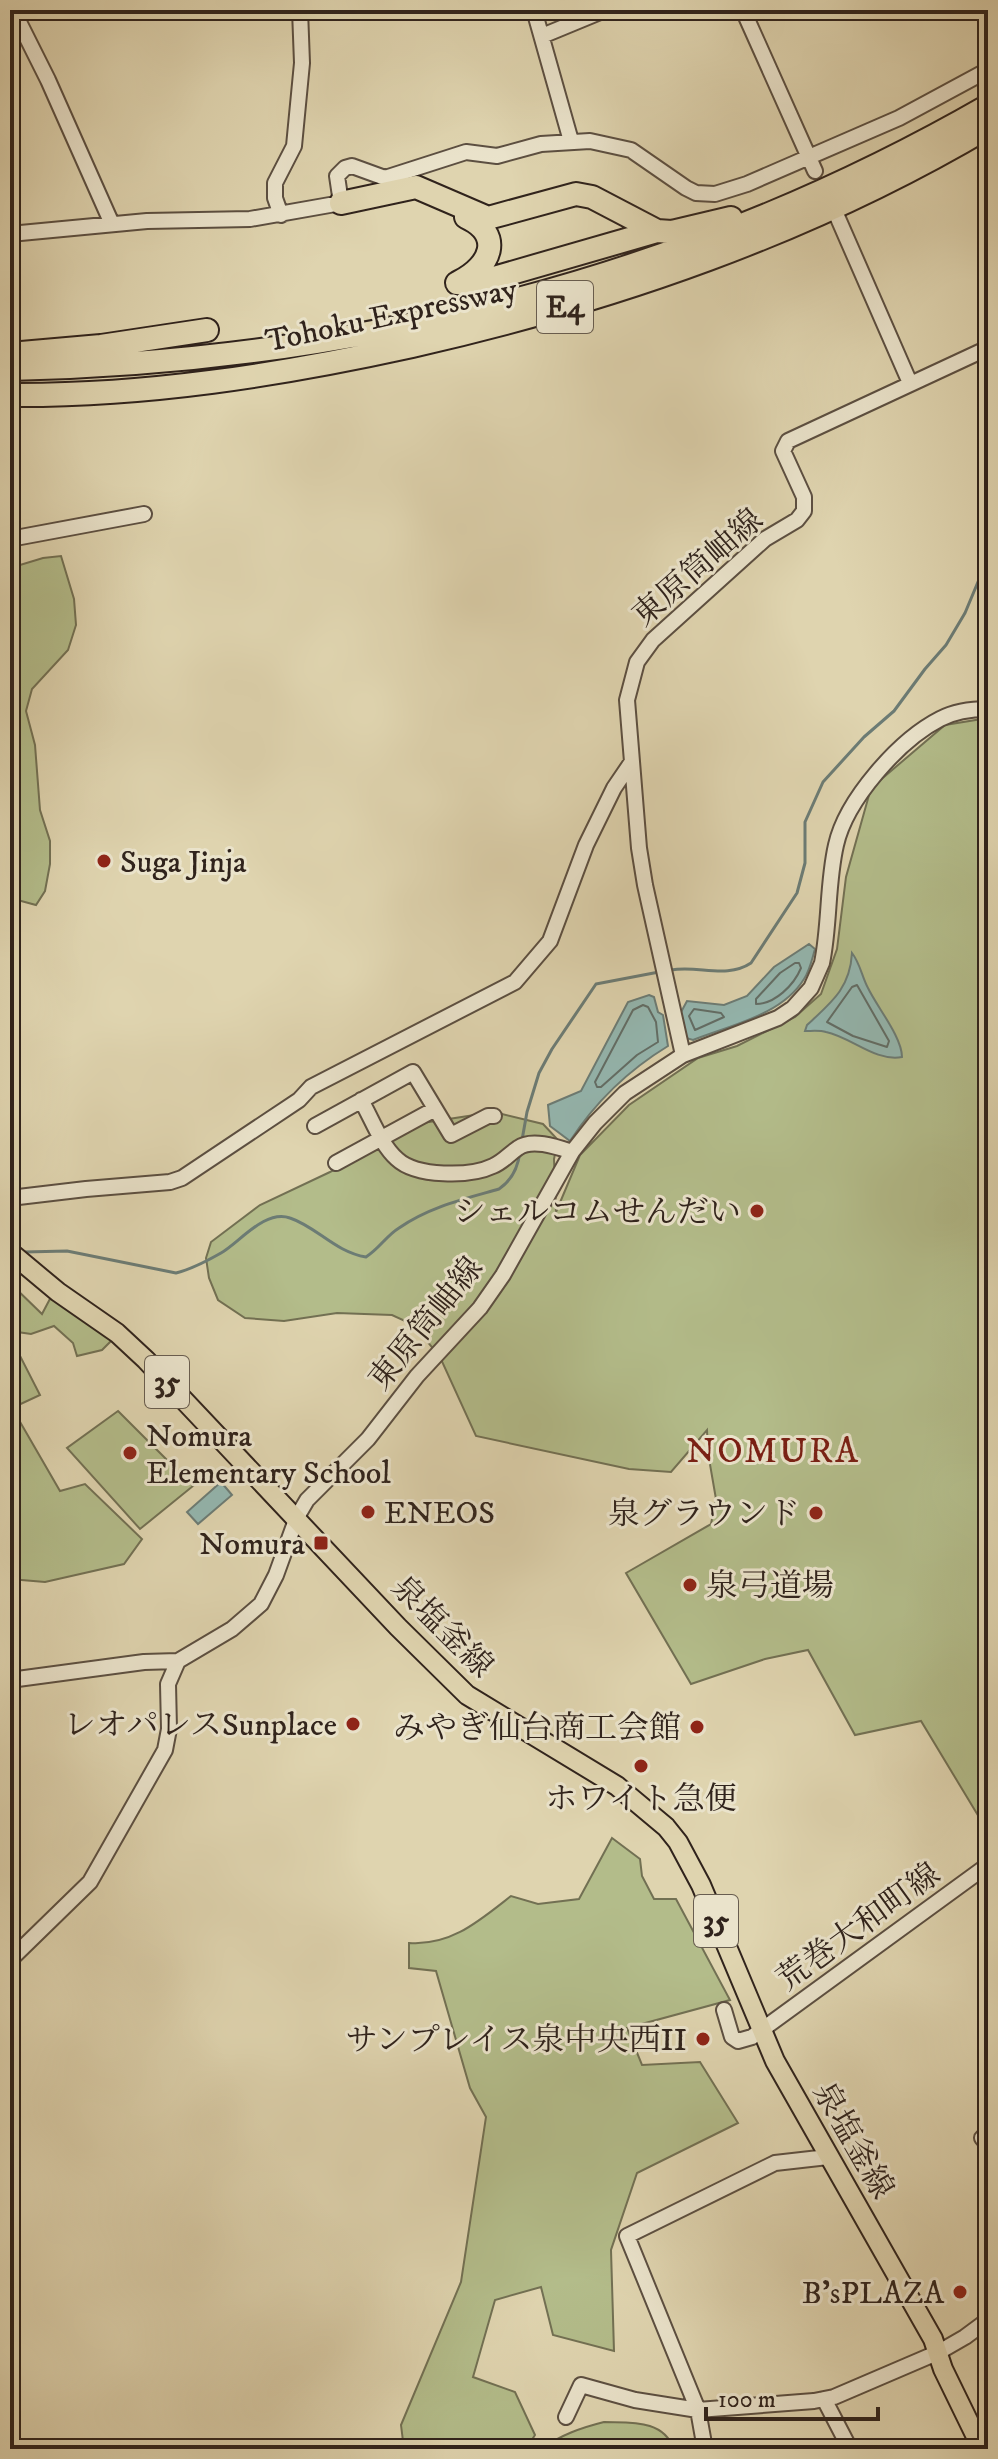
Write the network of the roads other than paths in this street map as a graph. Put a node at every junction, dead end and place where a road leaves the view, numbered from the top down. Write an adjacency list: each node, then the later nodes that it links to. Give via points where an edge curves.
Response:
1 (13, 10): 17 (street)
2 (300, 10): 15 (street, via 302,63 294,146 275,183)
3 (534, 10): 6 (street)
4 (605, 10): 6 (street)
5 (743, 10): 11 (street)
6 (542, 36): 10 (street)
7 (988, 70): 11 (street)
8 (988, 106): 12 (highway, Tohoku Expressway / E4)
9 (988, 127): 25 (highway, Tohoku Expressway / E4, via 806,221 611,293 473,332 334,363)
10 (571, 141): 11 (street, via 631,150 686,188 705,194); 14 (street, via 497,156 466,152 385,178 345,168 337,176)
11 (812, 164)
12 (871, 169): 18 (highway, via 834,177 714,223); 23 (highway, Tohoku Expressway / E4, via 678,252 464,315 224,356)
13 (393, 193): 14 (highway); 18 (highway, via 423,188 488,218 583,194); 18 (highway, via 418,197 483,228 488,255 457,283 487,280)
14 (341, 203): 15 (street)
15 (281, 215): 17 (street)
16 (837, 216): 24 (street)
17 (112, 224): 19 (street)
18 (657, 231)
19 (10, 234)
20 (207, 330): 22 (highway)
21 (988, 348): 24 (street, 東原筒岫線)
22 (10, 354)
23 (10, 369)
24 (910, 383): 31 (street, 東原筒岫線, via 788,441 783,451 804,497 804,511 749,553 643,652 627,700)
25 (113, 393): 26 (highway, Tohoku Expressway / E4); 27 (highway)
26 (10, 395)
27 (10, 403)
28 (144, 514): 29 (street)
29 (10, 539)
30 (988, 709): 32 (street, 東原筒岫線, via 955,713 923,730 855,801 836,843 819,975 803,999 778,1018)
31 (631, 763): 32 (street, 東原筒岫線, via 645,885); 40 (street, via 586,845 556,930 515,982 311,1087 182,1178)
32 (683, 1055): 38 (street, 東原筒岫線, via 625,1093)
33 (361, 1100): 34 (street, via 413,1072); 36 (street); 37 (street)
34 (435, 1109): 35 (street, via 451,1135); 37 (street)
35 (494, 1116)
36 (315, 1126)
37 (383, 1138): 38 (street, via 398,1160 445,1174 490,1168 524,1146 551,1145); 39 (street)
38 (572, 1152): 42 (street, 東原筒岫線, via 480,1308)
39 (336, 1163)
40 (10, 1198)
41 (15, 1257): 42 (main road, 泉塩釜線 / 35, via 117,1333)
42 (297, 1517): 43 (street, 東原筒岫線, via 261,1604 232,1629); 48 (main road, 泉塩釜線 / 35, via 467,1695 605,1779 666,1827 701,1885)
43 (178, 1661): 44 (street); 46 (street, via 168,1684 165,1750 90,1882)
44 (10, 1680)
45 (988, 1865): 48 (street, 荒巻大和町線)
46 (10, 1960)
47 (724, 2010): 48 (street, via 738,2041)
48 (760, 2032): 51 (main road, 泉塩釜線 / 35)
49 (988, 2133): 50 (street, via 982,2138)
50 (988, 2145)
51 (828, 2157): 53 (main road, 泉塩釜線 / 35); 55 (street, via 775,2163 627,2236)
52 (988, 2320): 53 (street)
53 (939, 2352): 54 (street); 59 (main road, 泉塩釜線 / 35)
54 (824, 2399): 55 (street); 58 (street)
55 (698, 2410): 56 (street, via 581,2385); 57 (street)
56 (566, 2417)
57 (705, 2449)
58 (850, 2449)
59 (982, 2449)

